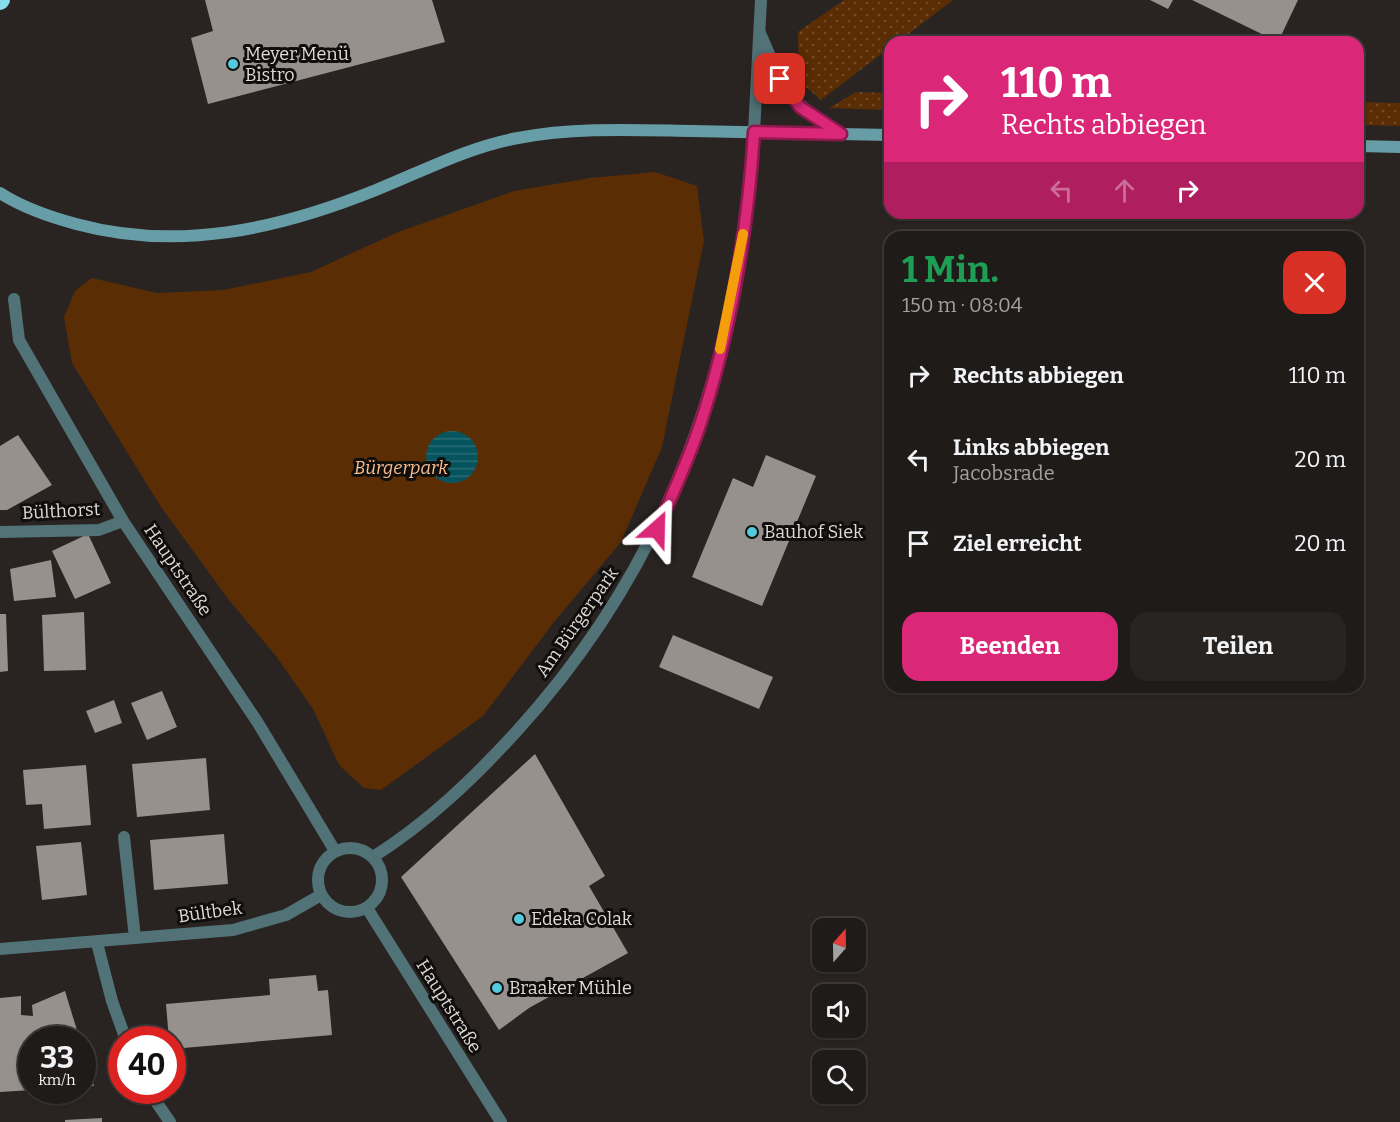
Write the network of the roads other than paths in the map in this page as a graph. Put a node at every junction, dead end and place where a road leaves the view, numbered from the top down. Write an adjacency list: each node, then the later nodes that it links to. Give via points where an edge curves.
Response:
1 (761, 0): 2 (street, Am Bürgerpark)
2 (760, 33): 3 (street, Am Bürgerpark); 4 (street, via 787,92 800,107)
3 (754, 132): 4 (main road); 8 (main road, via 590,130 517,138 469,151 376,190 265,228 188,237 109,232 48,216); 14 (street, Am Bürgerpark, via 740,252 717,362 699,428 657,529 601,624 542,703 457,794)
4 (841, 134): 5 (main road)
5 (884, 135)
6 (1364, 146): 7 (main road)
7 (1400, 147)
8 (0, 193)
9 (14, 299): 10 (street, Hauptstraße, via 19,340)
10 (123, 521): 11 (street, Bülthorst, via 99,530); 13 (street, Hauptstraße, via 258,723)
11 (0, 532)
12 (124, 837): 17 (street)
13 (335, 851): 14 (street, via 355,848); 15 (street, via 318,875)
14 (373, 857): 16 (street, via 381,871 382,888)
15 (321, 895): 16 (street, via 328,904 344,912); 17 (street, Bültbek, via 286,915 233,930)
16 (367, 908): 23 (street, Hauptstraße)
17 (135, 938): 18 (street, Bültbek)
18 (98, 943): 19 (street, Bültbek); 20 (street)
19 (0, 948)
20 (121, 1026)
21 (158, 1104): 22 (street)
22 (170, 1122)
23 (501, 1122)

